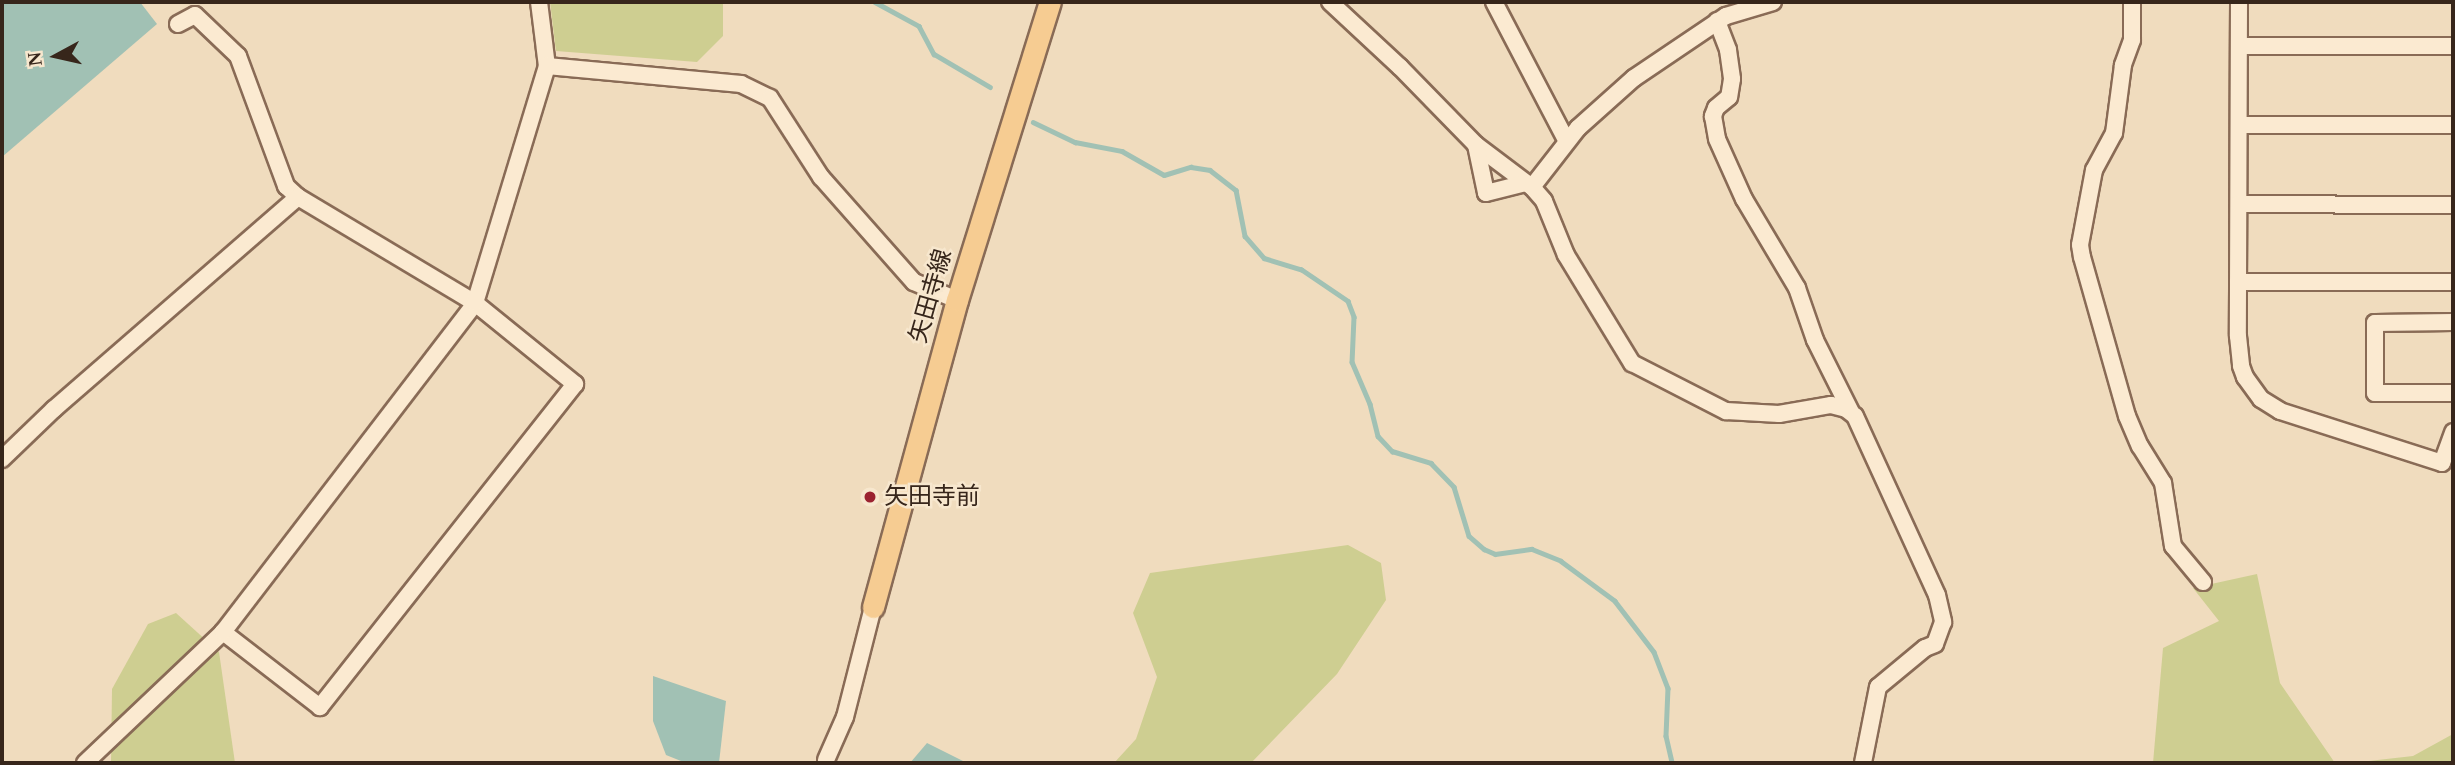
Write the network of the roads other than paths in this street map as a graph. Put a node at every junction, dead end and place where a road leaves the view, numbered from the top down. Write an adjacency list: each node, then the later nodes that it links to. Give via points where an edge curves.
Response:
1 (539, 2): 12 (street)
2 (1050, 2): 23 (main road, 矢田寺線)
3 (1330, 2): 16 (street)
4 (1494, 2): 15 (street)
5 (1773, 2): 8 (street)
6 (2133, 2): 30 (street, via 2132,40 2123,65 2114,134 2094,170 2080,245 2127,416 2163,484 2173,546)
7 (2239, 2): 10 (street)
8 (1717, 21): 15 (street, via 1634,78); 27 (street, via 1732,63 1729,97 1713,116 1717,139 1744,199 1797,288 1815,340)
9 (178, 24): 18 (street, via 195,15 238,56 286,186)
10 (2239, 46): 11 (street); 13 (street)
11 (2453, 46)
12 (547, 66): 23 (street, via 741,84 770,97 821,177 914,282); 24 (street)
13 (2239, 125): 14 (street); 19 (street)
14 (2453, 125)
15 (1566, 140): 17 (street)
16 (1476, 145): 17 (street); 17 (street, via 1486,193)
17 (1530, 185): 27 (street, via 1544,201 1566,255 1632,363 1726,411 1779,414 1831,405)
18 (298, 197): 24 (street); 29 (street, via 54,408)
19 (2239, 204): 20 (street); 21 (street)
20 (2453, 205)
21 (2238, 282): 22 (street); 28 (street, via 2241,366 2253,391 2270,406 2442,463)
22 (2453, 282)
23 (957, 300): 31 (main road, 矢田寺線)
24 (475, 303): 32 (street); 32 (street, via 575,384 320,707)
25 (2453, 322): 26 (street, via 2375,323 2375,393)
26 (2453, 393)
27 (1851, 412): 35 (street, via 1937,595 1943,622 1936,644 1878,687)
28 (2453, 432)
29 (2, 459)
30 (2203, 582)
31 (873, 607): 33 (street, via 845,717)
32 (223, 632): 34 (street)
33 (826, 760)
34 (85, 763)
35 (1863, 763)

